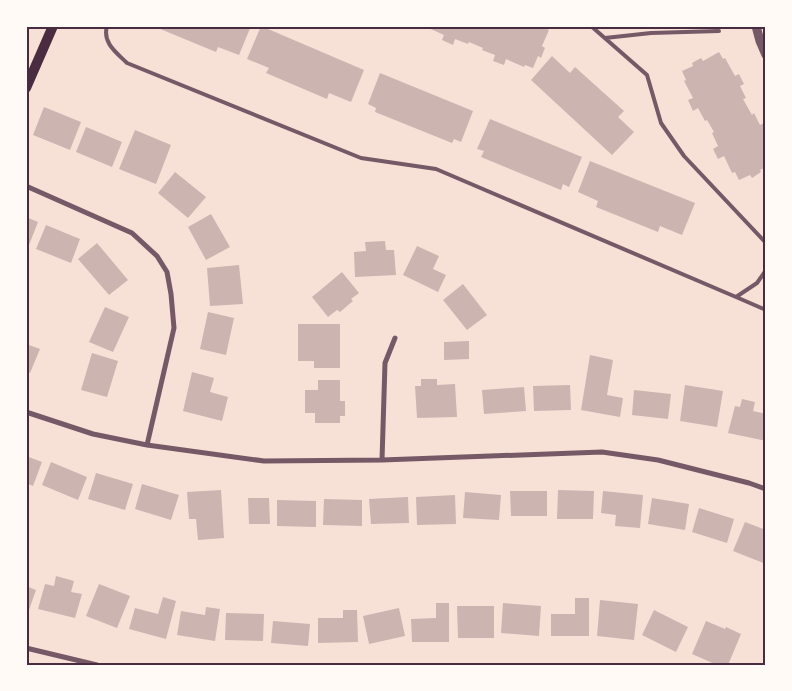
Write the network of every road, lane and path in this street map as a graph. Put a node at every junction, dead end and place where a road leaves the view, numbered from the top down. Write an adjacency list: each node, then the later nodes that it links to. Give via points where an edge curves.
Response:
1 (53, 26): 8 (main road)
2 (108, 26): 12 (lane, via 109,44 127,64 361,158 436,169)
3 (591, 26): 6 (lane)
4 (756, 26): 7 (street)
5 (719, 31): 6 (lane)
6 (605, 38): 10 (lane, via 647,75 661,123 684,156)
7 (766, 54)
8 (26, 88)
9 (26, 186): 16 (street, via 132,233 157,256 167,272 174,328)
10 (766, 243)
11 (766, 270): 12 (lane, via 757,283)
12 (736, 297): 13 (lane)
13 (766, 310)
14 (394, 338): 17 (street, via 385,363)
15 (26, 412): 16 (street, via 93,434)
16 (147, 445): 17 (street, via 264,461)
17 (382, 460): 18 (street, via 602,452 658,460)
18 (766, 489)
19 (26, 648): 20 (street)
20 (97, 665)

